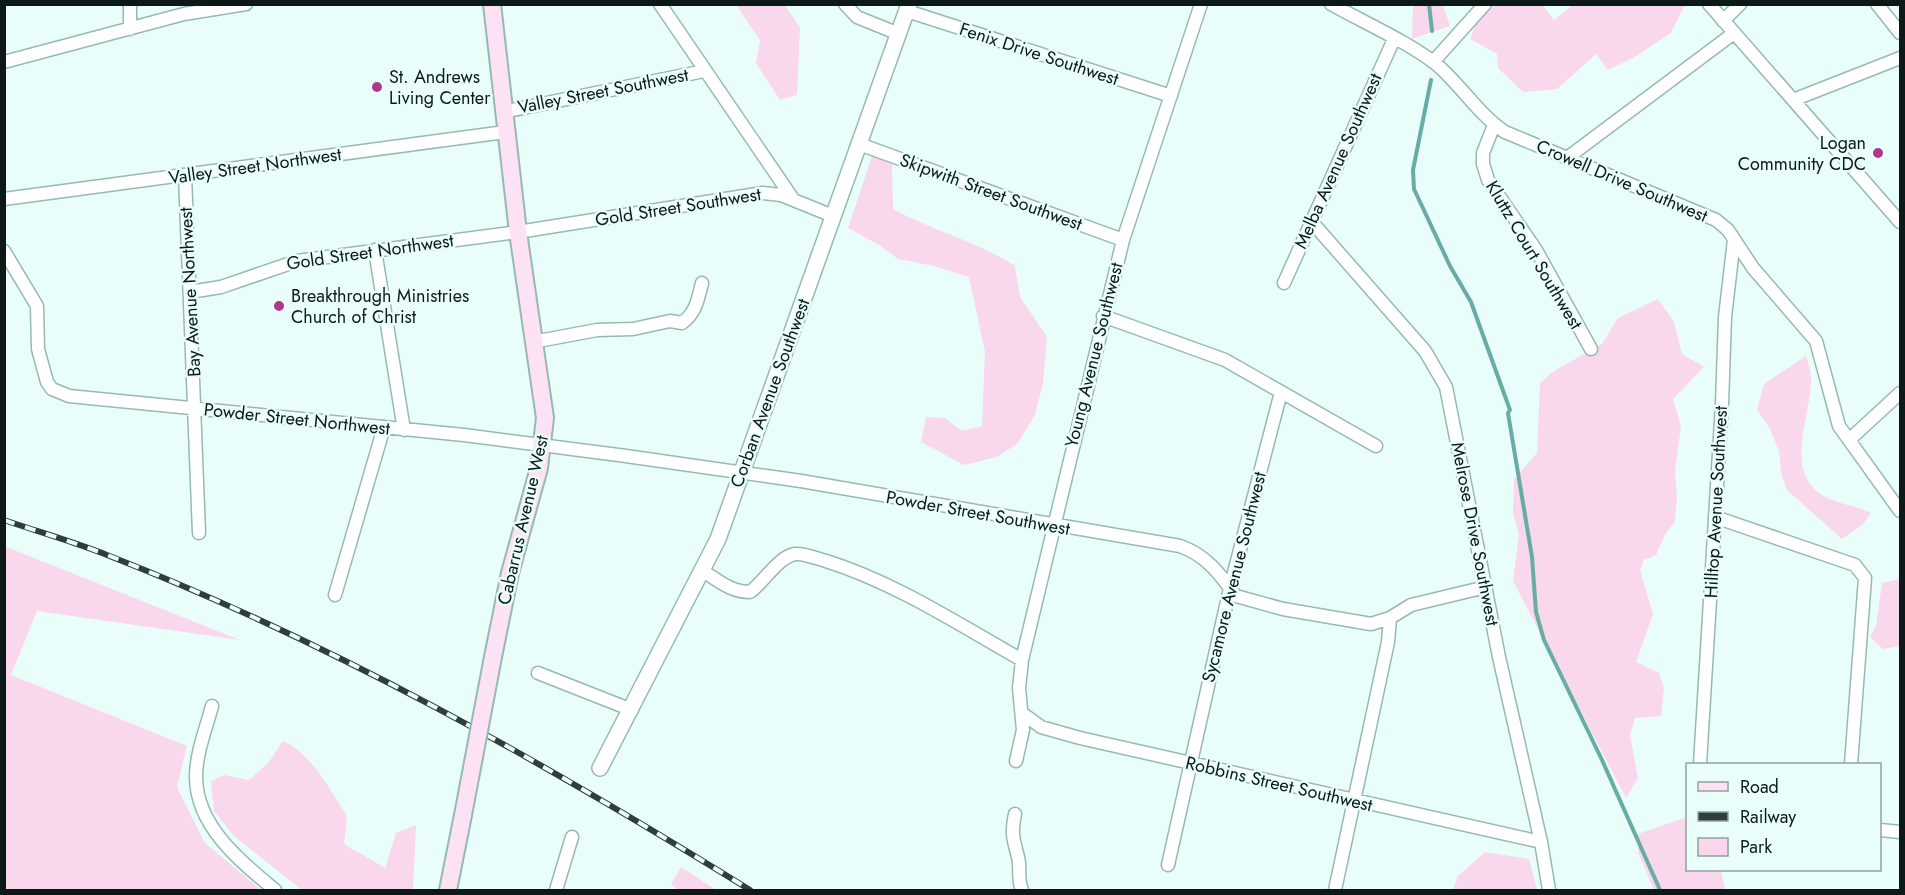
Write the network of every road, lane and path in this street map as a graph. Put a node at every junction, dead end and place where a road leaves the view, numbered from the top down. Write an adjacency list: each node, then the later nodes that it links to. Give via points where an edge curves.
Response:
1 (130, 4): 14 (street)
2 (246, 4): 14 (street, via 184,14)
3 (492, 4): 25 (main road, Cabarrus Avenue West)
4 (660, 4): 22 (street)
5 (845, 4): 17 (street, via 857,17)
6 (1201, 4): 23 (street, Young Avenue Southwest)
7 (1332, 4): 18 (street, Crowell Drive Southwest)
8 (1485, 4): 21 (street)
9 (1709, 4): 13 (street)
10 (1740, 4): 13 (street)
11 (1877, 4): 16 (street)
12 (908, 8): 17 (street, Corban Avenue Southwest); 23 (street, Fenix Drive Southwest)
13 (1723, 21): 15 (street)
14 (130, 29): 20 (street)
15 (1734, 33): 24 (street); 29 (street)
16 (1900, 33)
17 (898, 34): 28 (street, Corban Avenue Southwest)
18 (1394, 39): 21 (street, Crowell Drive Southwest); 34 (street, Melba Avenue Southwest)
19 (1900, 58): 24 (street)
20 (4, 62)
21 (1433, 62): 26 (street, Crowell Drive Southwest)
22 (704, 71): 25 (street, Valley Street Southwest); 32 (street)
23 (1171, 96): 37 (street, Young Avenue Southwest)
24 (1793, 100): 35 (street)
25 (503, 112): 27 (main road, Cabarrus Avenue West)
26 (1494, 124): 29 (street, Crowell Drive Southwest); 46 (street, Kluttz Court Southwest, via 1483,153 1488,180 1536,250)
27 (506, 132): 30 (street, Valley Street Northwest); 36 (main road, Cabarrus Avenue West)
28 (859, 144): 33 (street, Corban Avenue Southwest); 37 (street, Skipwith Street Southwest)
29 (1567, 158): 38 (street, Crowell Drive Southwest, via 1716,220)
30 (185, 175): 31 (street, Valley Street Northwest); 43 (street, Bay Avenue Northwest)
31 (4, 199)
32 (793, 199): 33 (street, Gold Street Southwest); 36 (street, Gold Street Southwest, via 763,193)
33 (833, 216): 55 (street, Corban Avenue Southwest)
34 (1311, 221): 42 (street, Melba Avenue Southwest); 61 (street, Melrose Drive Southwest, via 1425,351 1443,379)
35 (1900, 222)
36 (518, 232): 39 (street, Gold Street Northwest); 45 (main road, Cabarrus Avenue West)
37 (1123, 240): 44 (street, Young Avenue Southwest)
38 (1734, 240): 52 (street, Crowell Drive Southwest, via 1816,341 1833,414); 57 (street, Hilltop Avenue Southwest, via 1725,317)
39 (375, 250): 43 (street, Gold Street Northwest, via 280,265 221,287); 51 (street)
40 (4, 251): 49 (street, Powder Street Northwest, via 37,306 39,349 52,389 69,396)
41 (702, 283): 45 (street, via 691,316 682,322 597,330)
42 (1284, 283)
43 (190, 292): 49 (street, Bay Avenue Northwest)
44 (1103, 316): 47 (street, via 1206,351); 58 (street, Young Avenue Southwest)
45 (533, 342): 53 (main road, Cabarrus Avenue West, via 545,418)
46 (1591, 349)
47 (1281, 392): 54 (street); 62 (street, Sycamore Avenue Southwest)
48 (1900, 393): 52 (street)
49 (195, 408): 50 (street, Powder Street Northwest); 59 (street, Bay Avenue Northwest)
50 (384, 427): 51 (street, Powder Street Northwest); 63 (street)
51 (404, 429): 53 (street, Powder Street Northwest)
52 (1849, 440): 56 (street, Crowell Drive Southwest)
53 (543, 444): 55 (street, Powder Street Southwest); 83 (main road, Cabarrus Avenue West, bridge, via 510,573)
54 (1376, 446)
55 (742, 472): 58 (street, Powder Street Southwest); 60 (street, Corban Avenue Southwest)
56 (1900, 511)
57 (1715, 517): 72 (street, Hilltop Avenue Southwest); 73 (street, via 1861,570 1865,578 1861,657)
58 (1053, 526): 62 (street, Powder Street Southwest, via 1195,551 1225,577); 65 (street, Young Avenue Southwest)
59 (199, 533)
60 (703, 571): 65 (street, via 727,587 750,592 795,554 815,558 896,589); 68 (street, Corban Avenue Southwest)
61 (1486, 587): 64 (street, via 1411,605); 80 (street, Melrose Drive Southwest)
62 (1230, 588): 64 (street, Powder Street Southwest, via 1236,596 1283,609 1371,624); 71 (street, Sycamore Avenue Southwest)
63 (335, 595)
64 (1390, 618): 75 (street)
65 (1022, 660): 69 (street, Young Avenue Southwest)
66 (538, 673): 68 (street)
67 (212, 706): 82 (street, via 197,769 197,792 202,807 227,846)
68 (632, 710): 74 (street, Corban Avenue Southwest)
69 (1022, 713): 70 (street, Young Avenue Southwest); 71 (street, Robbins Street Southwest, via 1041,727)
70 (1016, 761)
71 (1189, 763): 75 (street, Robbins Street Southwest); 81 (street, Sycamore Avenue Southwest)
72 (1700, 763)
73 (1851, 763)
74 (600, 768)
75 (1355, 801): 80 (street, Robbins Street Southwest); 86 (street)
76 (1015, 814): 85 (street, via 1012,842 1019,859 1018,881)
77 (1881, 830): 78 (street)
78 (1900, 832)
79 (572, 837): 84 (street)
80 (1541, 842): 87 (street, Melrose Drive Southwest)
81 (1168, 864)
82 (275, 891)
83 (448, 891)
84 (556, 891)
85 (1022, 891)
86 (1335, 891)
87 (1549, 891)

